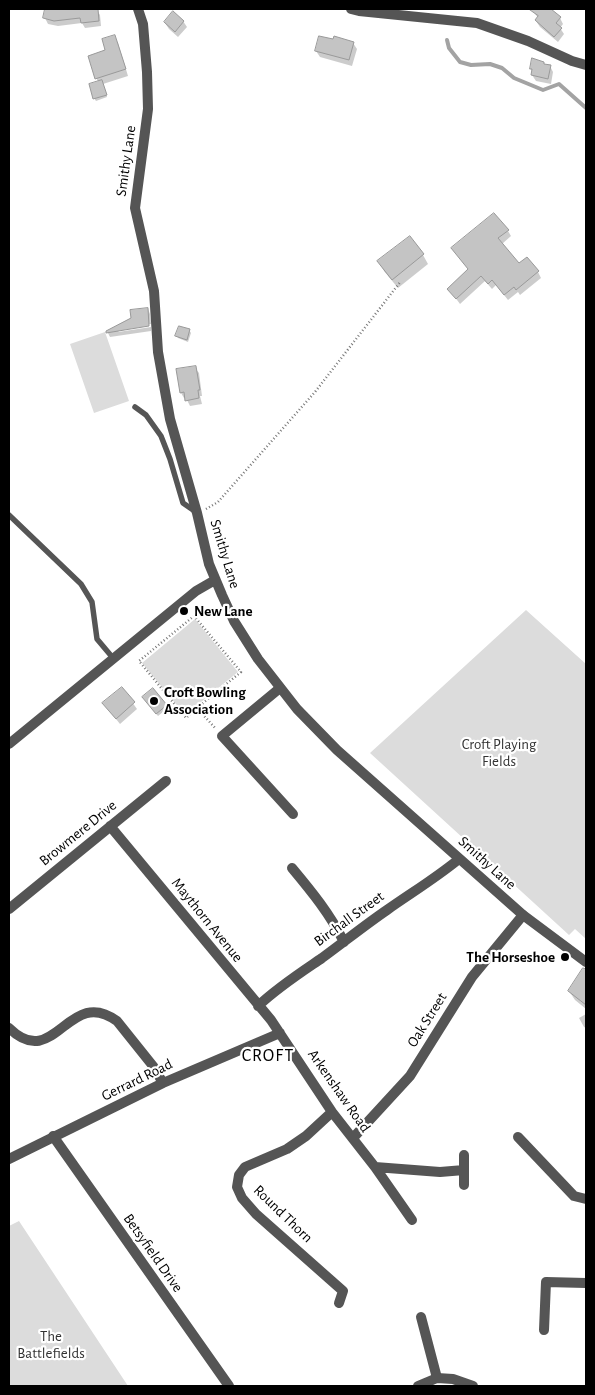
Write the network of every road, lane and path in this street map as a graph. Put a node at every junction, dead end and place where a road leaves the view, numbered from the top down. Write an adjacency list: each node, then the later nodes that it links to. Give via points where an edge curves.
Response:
1 (138, 9): 6 (street, Smithy Lane, via 143,24 148,110 135,208 154,291 158,352 170,420)
2 (351, 9): 3 (street, via 477,23)
3 (586, 65)
4 (401, 281): 6 (path, via 315,392 250,467 218,502)
5 (135, 407): 6 (lane, via 146,415 160,436 184,503)
6 (197, 513): 8 (street, Smithy Lane)
7 (9, 515): 9 (lane, via 82,584 92,602 97,639)
8 (215, 580): 9 (street, via 196,591); 10 (street, Smithy Lane, via 246,641)
9 (114, 658): 13 (street)
10 (280, 688): 12 (street); 17 (street, Smithy Lane, via 337,750)
11 (198, 708): 11 (path, via 186,718 139,661 194,616 241,672); 12 (path)
12 (222, 736): 15 (street)
13 (9, 743)
14 (166, 781): 16 (street, Browmere Drive)
15 (293, 814)
16 (110, 826): 21 (street, Browmere Drive); 25 (street, Maythorn Avenue)
17 (459, 859): 22 (street, Smithy Lane); 23 (street, Birchall Street)
18 (292, 868): 20 (street)
19 (318, 882): 20 (street)
20 (309, 889): 23 (street, via 330,916)
21 (9, 909)
22 (523, 915): 24 (street, Smithy Lane); 32 (street, Oak Street, via 472,977 410,1076)
23 (344, 942): 25 (street, Birchall Street)
24 (586, 962)
25 (258, 1006): 27 (street, Maythorn Avenue)
26 (9, 1028): 28 (street, via 24,1039 46,1039 76,1017 85,1013 102,1013 117,1021)
27 (280, 1033): 28 (street, Gerrard Road); 29 (street, Arkenshaw Road)
28 (163, 1083): 30 (street, Gerrard Road)
29 (332, 1112): 32 (street, Arkenshaw Road); 40 (street, Round Thorn, via 288,1149 245,1167 237,1181 246,1203)
30 (53, 1136): 34 (street, Gerrard Road); 47 (street, Betsyfield Drive)
31 (518, 1137): 38 (street, via 574,1196)
32 (353, 1138): 35 (street, Arkenshaw Road)
33 (464, 1155): 36 (street)
34 (9, 1159)
35 (375, 1166): 36 (street, via 440,1172); 39 (street, Arkenshaw Road)
36 (464, 1170): 37 (street)
37 (464, 1185)
38 (586, 1199)
39 (412, 1220)
40 (316, 1266): 41 (street, Round Thorn); 43 (street, Round Thorn, via 343,1291)
41 (308, 1274)
42 (586, 1284): 45 (street, via 546,1282)
43 (339, 1303)
44 (421, 1317): 46 (street)
45 (544, 1330)
46 (437, 1378): 48 (street); 49 (street)
47 (229, 1386)
48 (418, 1386)
49 (473, 1386)

